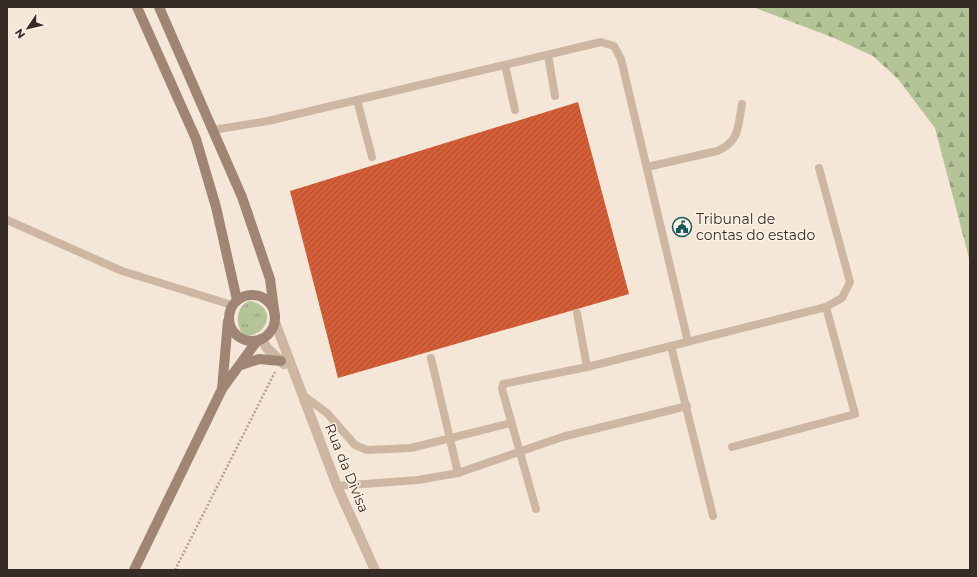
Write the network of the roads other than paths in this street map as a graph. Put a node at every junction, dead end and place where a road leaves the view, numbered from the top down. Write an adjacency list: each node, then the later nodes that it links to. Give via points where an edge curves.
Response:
1 (137, 7): 15 (main road, via 196,139 216,207)
2 (159, 7): 9 (main road)
3 (548, 55): 4 (lane); 5 (lane); 11 (lane, via 600,42 614,46 621,59)
4 (505, 65): 6 (lane); 8 (lane)
5 (555, 96)
6 (357, 100): 9 (lane, via 268,121); 10 (lane)
7 (742, 104): 11 (lane, via 735,139 728,147)
8 (515, 110)
9 (213, 130): 19 (main road, via 242,197 270,279)
10 (372, 157)
11 (647, 167): 21 (lane)
12 (819, 168): 16 (lane, via 850,282 842,298)
13 (9, 222): 14 (lane); 15 (lane, via 122,271)
14 (7, 231)
15 (235, 302): 18 (main road); 19 (main road, via 251,295 265,299 274,310)
16 (826, 307): 21 (lane); 33 (lane, via 855,414)
17 (577, 313): 26 (lane)
18 (228, 318): 20 (main road, via 238,336 250,341); 28 (main road)
19 (275, 320): 20 (main road, via 272,329); 27 (street, Rua da Divisa)
20 (259, 340): 24 (street, Rua da Divisa); 25 (main road)
21 (688, 342): 22 (lane)
22 (671, 346): 26 (lane); 30 (lane)
23 (430, 358): 32 (lane)
24 (280, 361): 25 (main road, via 259,359); 27 (street, Rua da Divisa)
25 (239, 366): 28 (main road)
26 (586, 367): 31 (lane, via 503,384)
27 (295, 375): 29 (street, Rua da Divisa)
28 (222, 389): 39 (main road)
29 (304, 396): 32 (lane, via 327,413 355,445 367,450 411,448); 36 (street, Rua da Divisa)
30 (687, 406): 34 (lane); 38 (lane)
31 (511, 423): 32 (lane); 34 (lane)
32 (449, 439): 35 (lane)
33 (732, 447)
34 (520, 450): 35 (lane); 37 (lane)
35 (458, 473): 36 (lane, via 418,480)
36 (337, 486): 40 (street, Rua da Divisa)
37 (536, 509)
38 (713, 516)
39 (134, 570)
40 (375, 570)

